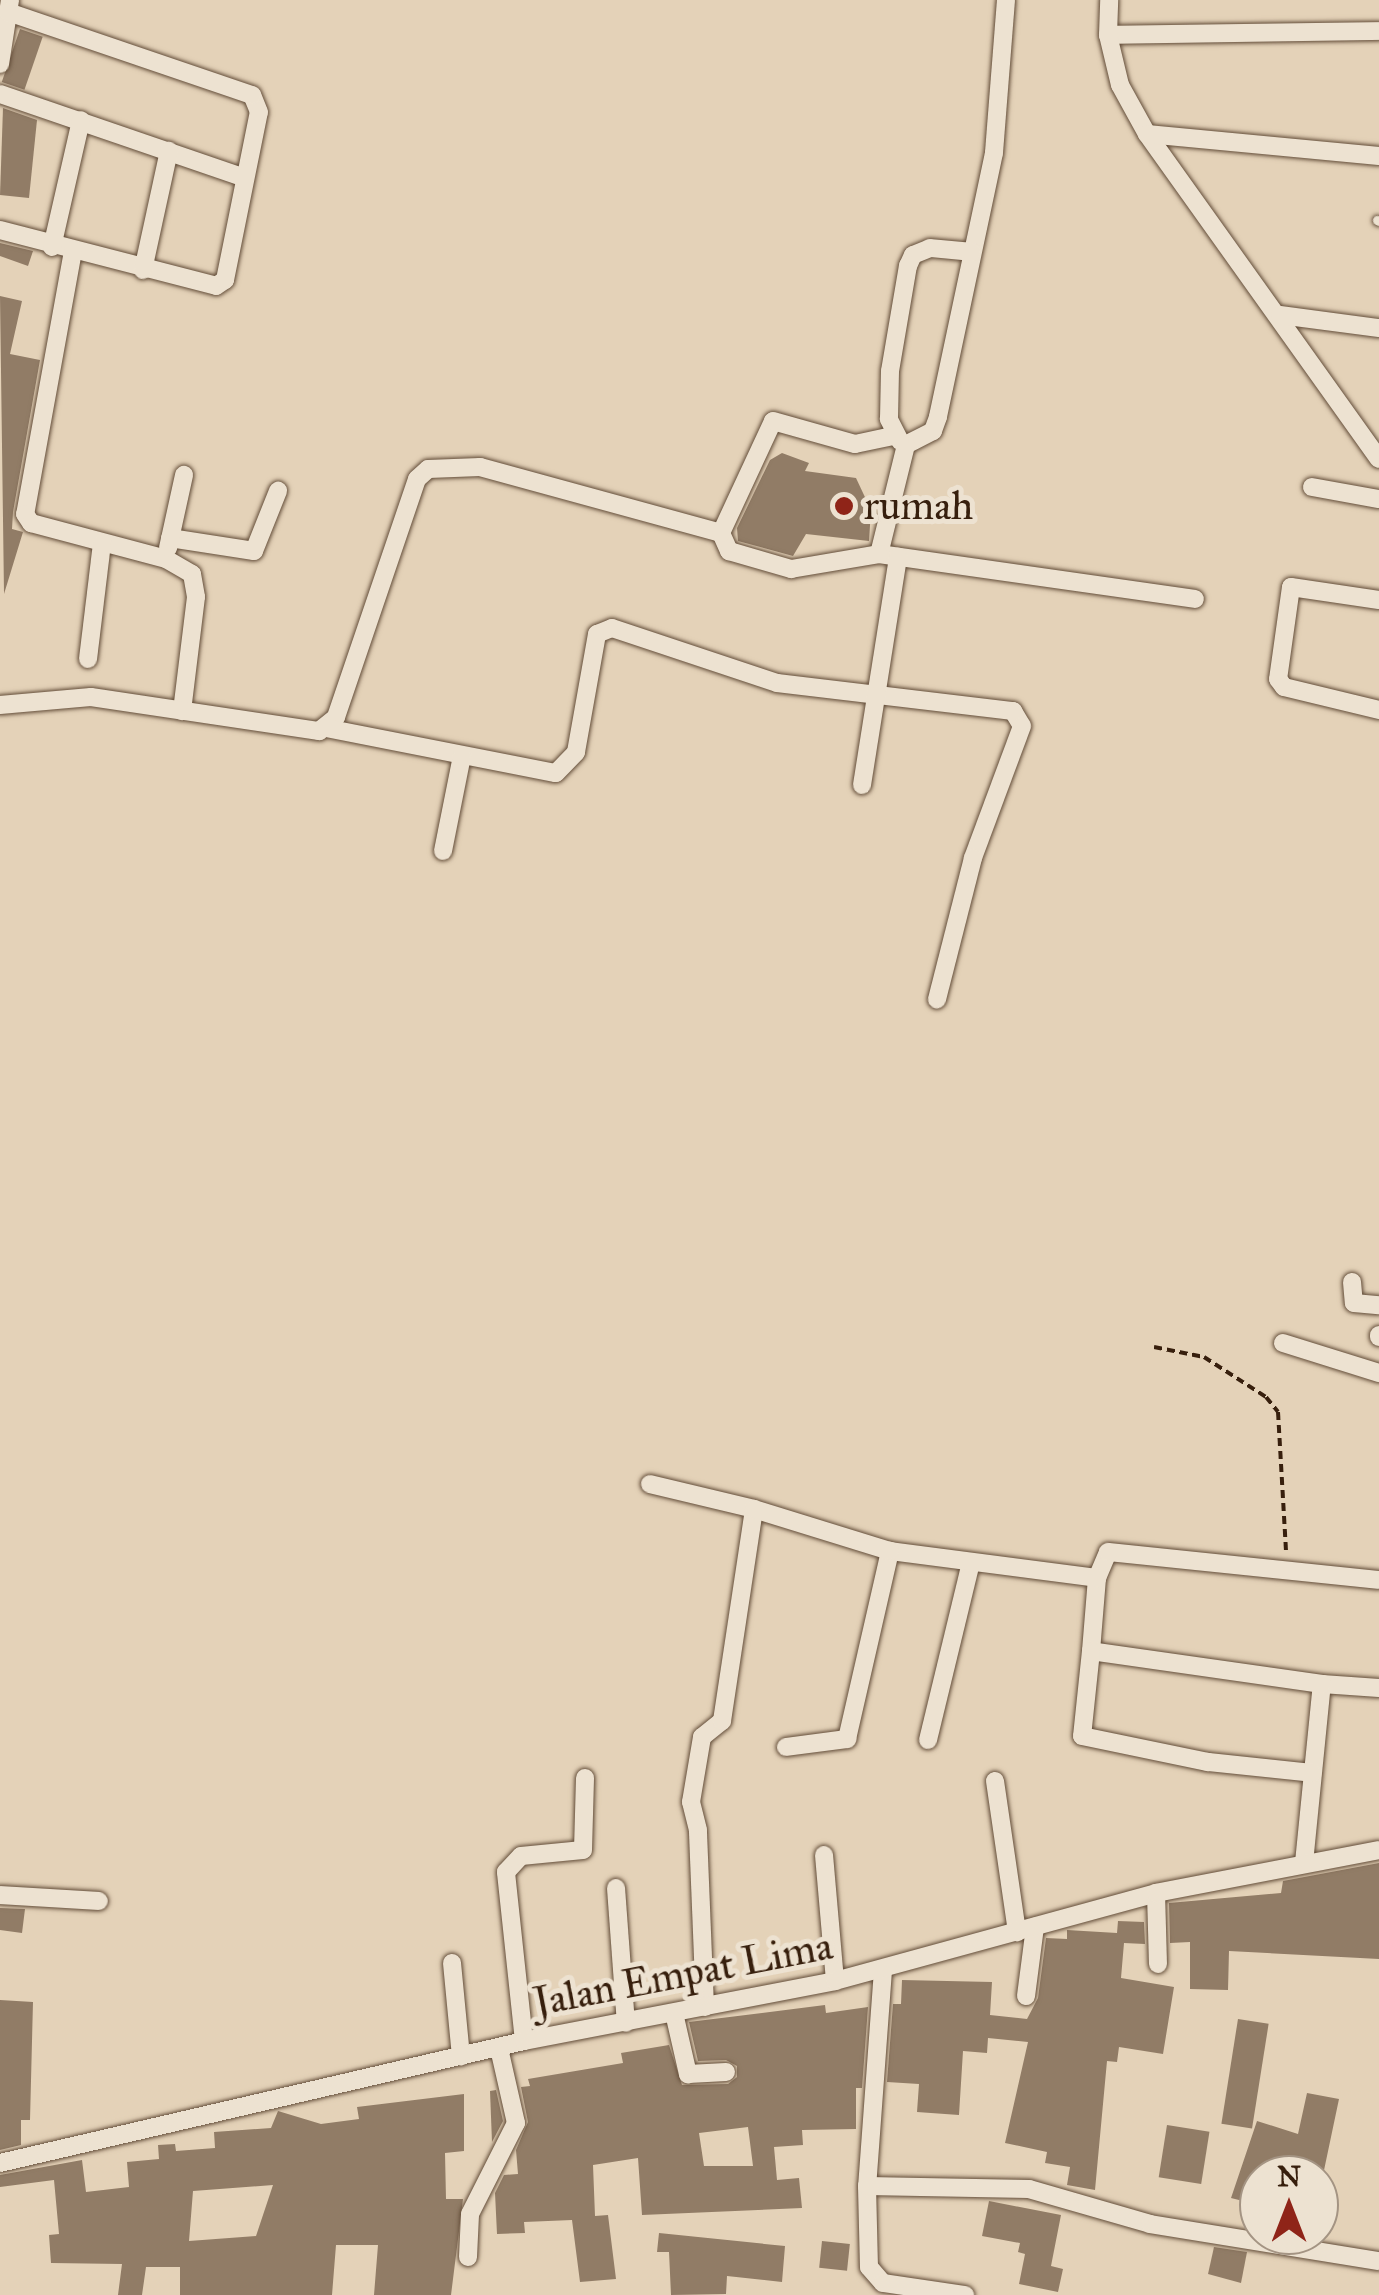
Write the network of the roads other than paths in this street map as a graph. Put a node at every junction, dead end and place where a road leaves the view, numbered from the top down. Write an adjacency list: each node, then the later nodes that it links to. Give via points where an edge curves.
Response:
1 (1006, 0): 17 (street, via 1000,114)
2 (1109, 0): 6 (street)
3 (9, 6): 4 (street); 13 (street, via 252,96 259,112)
4 (3, 31): 7 (street)
5 (1379, 31): 6 (street)
6 (1108, 35): 10 (street, via 1120,85)
7 (0, 64)
8 (0, 94): 9 (street)
9 (81, 120): 11 (street); 15 (street)
10 (1147, 134): 12 (street); 19 (street)
11 (169, 151): 13 (street); 18 (street)
12 (1379, 156)
13 (243, 177): 18 (street, via 225,280 202,287)
14 (0, 230): 15 (street)
15 (52, 246): 16 (street)
16 (73, 252): 18 (street); 29 (street, via 25,514 31,522)
17 (972, 252): 21 (street, via 933,431); 21 (street, via 930,248 913,255 908,266 891,344)
18 (143, 270)
19 (1280, 315): 20 (street); 22 (street)
20 (1379, 328)
21 (899, 440): 27 (street, via 855,444 773,421); 30 (street)
22 (1379, 459)
23 (184, 476): 28 (street)
24 (1312, 486): 26 (street)
25 (278, 492): 28 (street, via 254,551)
26 (1379, 499)
27 (721, 533): 30 (street, via 728,551 791,569); 39 (street, via 480,467 428,469 417,479 336,717)
28 (170, 538): 31 (street)
29 (102, 543): 31 (street); 34 (street)
30 (888, 556): 32 (street); 35 (street)
31 (166, 559): 38 (street, via 196,584)
32 (1195, 599)
33 (1379, 600): 37 (street, via 1291,587 1278,679 1284,687)
34 (88, 659)
35 (881, 692): 40 (street, via 778,683 612,628 597,634 576,752 564,770 542,774); 41 (street); 43 (street, via 998,705 1013,711 1022,726 973,858)
36 (0, 705): 38 (street, via 91,697)
37 (1379, 710)
38 (182, 711): 39 (street, via 312,732)
39 (326, 728): 40 (street)
40 (462, 756): 42 (street)
41 (862, 785)
42 (443, 851)
43 (937, 1000)
44 (1352, 1282): 45 (street, via 1354,1303)
45 (1379, 1305)
46 (1283, 1343): 47 (street)
47 (1379, 1373)
48 (650, 1484): 49 (street)
49 (754, 1509): 50 (street); 75 (street, via 722,1721 702,1737 691,1802)
50 (890, 1551): 51 (street); 58 (street, via 847,1739)
51 (970, 1566): 52 (street); 57 (street)
52 (1097, 1578): 53 (street, via 1102,1559 1120,1550); 54 (street)
53 (1379, 1580)
54 (1091, 1651): 55 (street); 59 (street, via 1082,1736 1208,1762)
55 (1322, 1684): 56 (street); 59 (street)
56 (1379, 1688)
57 (928, 1740)
58 (786, 1747)
59 (1312, 1773): 64 (street)
60 (585, 1778): 78 (street, via 583,1850 521,1856 506,1872)
61 (995, 1782): 69 (street)
62 (1379, 1850): 64 (street, Jalan Empat Lima)
63 (824, 1855): 73 (street)
64 (1304, 1863): 66 (street, Jalan Empat Lima)
65 (616, 1888): 77 (street)
66 (1156, 1893): 69 (street, Jalan Empat Lima); 71 (street)
67 (0, 1894): 68 (street)
68 (99, 1901)
69 (1026, 1930): 72 (street, Jalan Empat Lima); 74 (street)
70 (452, 1963): 80 (street)
71 (1158, 1964)
72 (883, 1970): 73 (street, Jalan Empat Lima); 83 (street)
73 (835, 1981): 75 (street, Jalan Empat Lima)
74 (1026, 1996)
75 (705, 2007): 76 (street, Jalan Empat Lima)
76 (674, 2013): 77 (street, Jalan Empat Lima); 81 (street, via 688,2074)
77 (626, 2023): 78 (street, Jalan Empat Lima)
78 (524, 2041): 79 (street, Jalan Empat Lima)
79 (500, 2048): 80 (street, Jalan Empat Lima); 84 (street, via 516,2123 470,2214)
80 (461, 2057): 82 (street, Jalan Empat Lima)
81 (726, 2072)
82 (0, 2163)
83 (866, 2186): 85 (street, via 1029,2189 1150,2224); 86 (street, via 869,2267 883,2284)
84 (468, 2257)
85 (1379, 2262)
86 (965, 2295)

